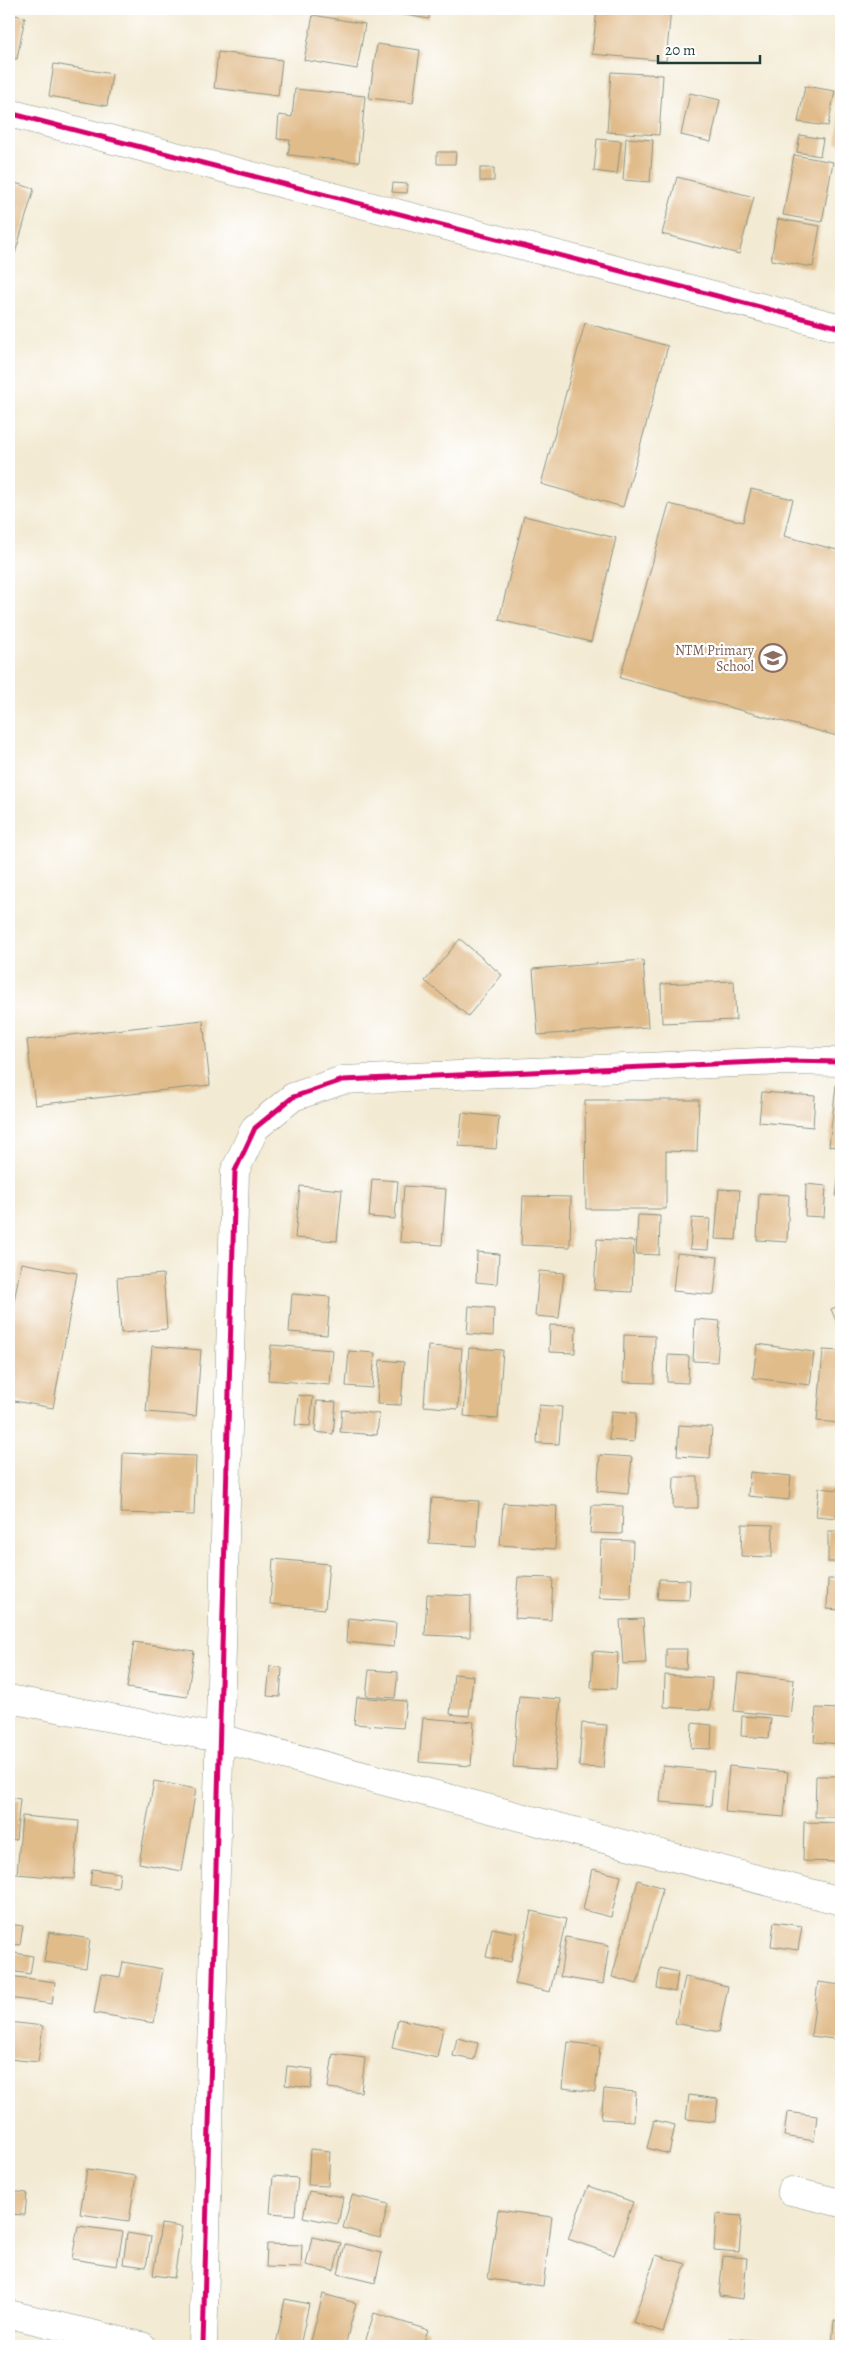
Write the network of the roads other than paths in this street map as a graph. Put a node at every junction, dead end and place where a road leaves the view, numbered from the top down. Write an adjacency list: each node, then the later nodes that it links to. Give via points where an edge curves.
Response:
1 (9, 113): 2 (street)
2 (841, 328)
3 (841, 1062): 5 (street, via 784,1061 343,1080 293,1097 255,1128 235,1171)
4 (9, 1700): 5 (street)
5 (220, 1738): 6 (street); 11 (street)
6 (841, 1901)
7 (791, 2191): 8 (street)
8 (841, 2203)
9 (9, 2314): 10 (street)
10 (142, 2346)
11 (203, 2346)

